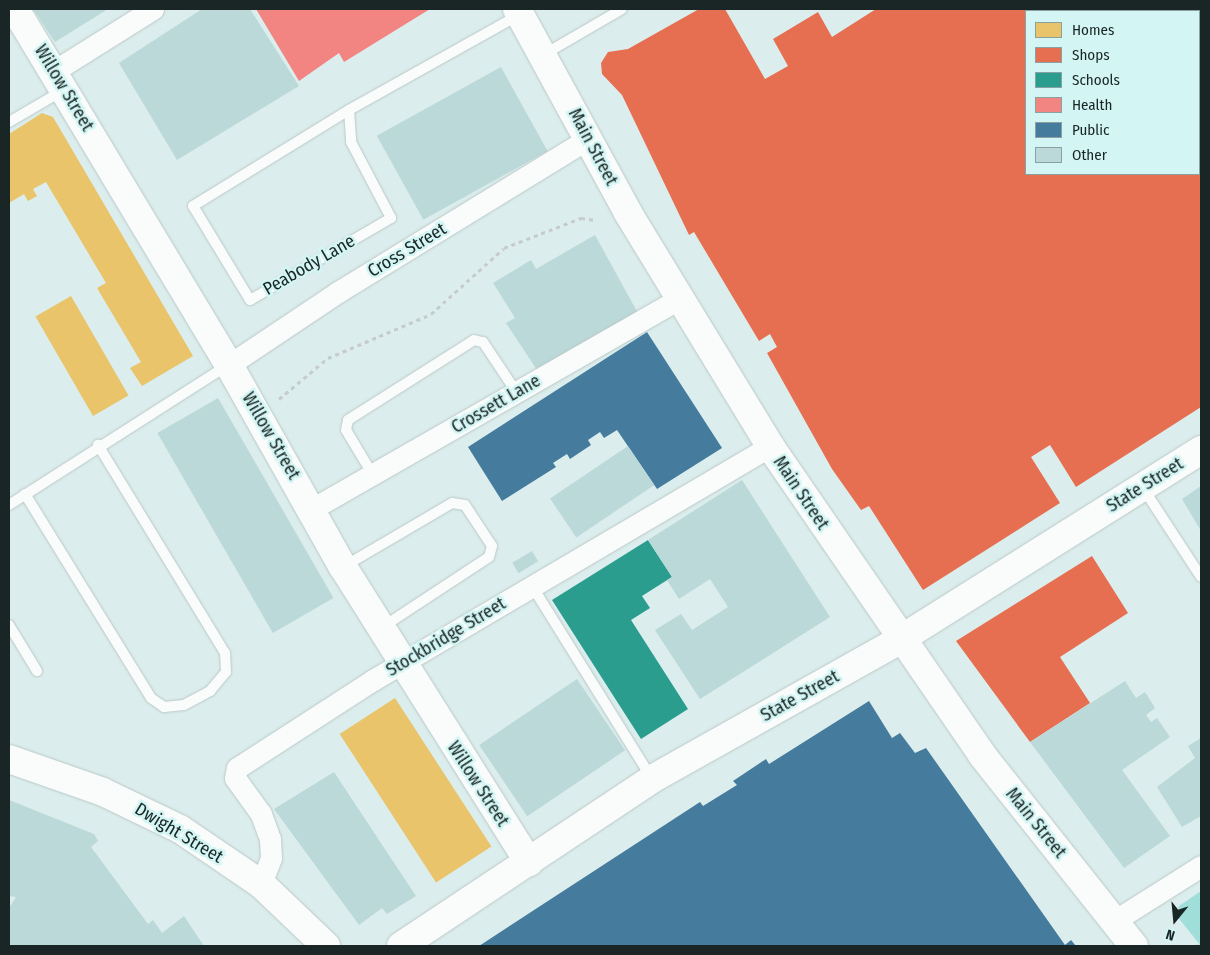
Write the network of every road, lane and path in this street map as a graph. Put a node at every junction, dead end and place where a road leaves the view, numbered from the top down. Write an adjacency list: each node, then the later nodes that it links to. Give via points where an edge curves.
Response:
1 (15, 9): 6 (main road, Willow Street)
2 (153, 9): 6 (street)
3 (622, 9): 5 (lane)
4 (519, 12): 5 (main road, Main Street); 7 (lane, Peabody Lane)
5 (543, 56): 9 (main road, Main Street)
6 (59, 80): 8 (lane); 12 (main road, Willow Street)
7 (349, 110): 7 (lane, Peabody Lane, via 193,206 250,300 390,218 351,142)
8 (9, 122)
9 (588, 139): 11 (main road, Main Street); 12 (street, Cross Street, via 338,292)
10 (596, 220): 14 (path, via 581,218 504,248 431,314 328,358)
11 (680, 299): 13 (street, Crossett Lane); 16 (main road, Main Street)
12 (229, 365): 14 (main road, Willow Street); 15 (lane)
13 (517, 393): 18 (street, Crossett Lane); 18 (lane, via 483,342 474,340 348,420 346,430)
14 (259, 417): 22 (main road, Willow Street)
15 (98, 445): 20 (lane); 20 (lane, via 225,653 226,672 210,691 184,705 164,707 151,698)
16 (770, 446): 25 (street, Stockbridge Street); 28 (main road, Main Street)
17 (1201, 450): 19 (main road, State Street)
18 (373, 475): 22 (street, Crossett Lane)
19 (1143, 487): 24 (lane); 28 (main road, State Street)
20 (25, 494): 21 (lane)
21 (9, 505)
22 (312, 509): 23 (main road, Willow Street)
23 (342, 567): 27 (main road, Willow Street); 27 (lane, via 452,503 465,505 492,546 489,557)
24 (1201, 577)
25 (532, 586): 29 (street, Stockbridge Street); 32 (lane)
26 (9, 625): 30 (lane)
27 (381, 628): 29 (main road, Willow Street)
28 (901, 639): 32 (main road, State Street); 36 (main road, Main Street, via 982,755)
29 (402, 663): 33 (main road, Willow Street); 35 (street, Stockbridge Street, via 266,745 237,768 235,778 261,814 270,840 271,858)
30 (37, 671)
31 (9, 759): 35 (main road, Dwight Street, via 75,781 158,817)
32 (652, 780): 33 (main road, State Street)
33 (529, 862): 39 (main road, State Street)
34 (1201, 866): 36 (street)
35 (261, 884): 38 (main road, Dwight Street)
36 (1114, 921): 40 (main road, Main Street)
37 (1201, 945): 41 (path)
38 (326, 946)
39 (401, 946)
40 (1134, 946)
41 (1195, 946)

